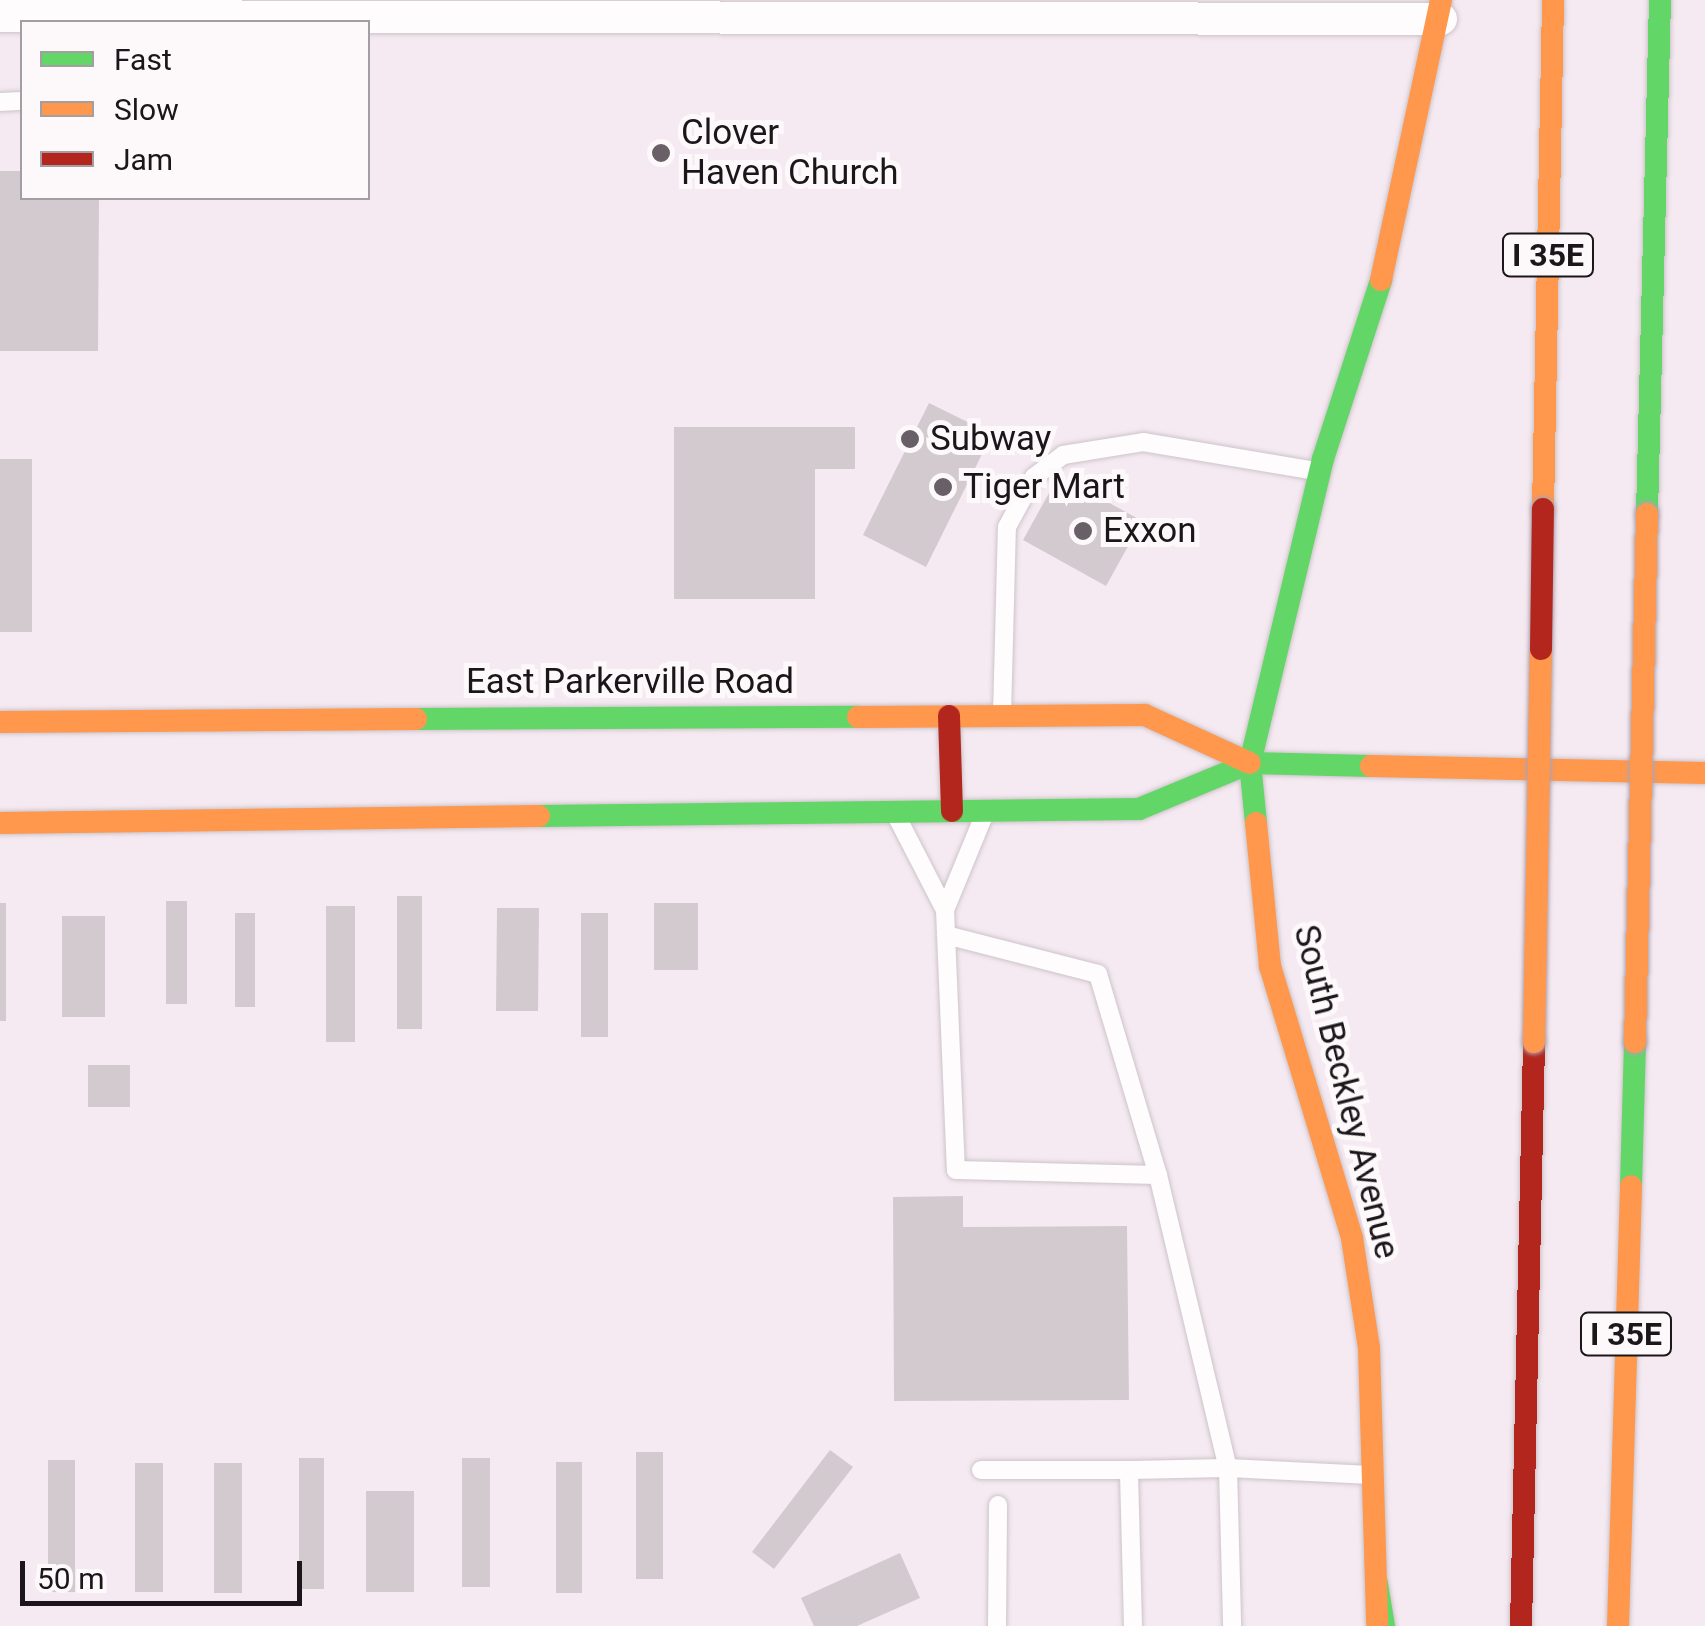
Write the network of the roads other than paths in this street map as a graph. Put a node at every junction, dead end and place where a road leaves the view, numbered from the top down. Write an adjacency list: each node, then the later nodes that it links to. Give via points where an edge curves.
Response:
1 (1553, 0): 28 (main road, I 35E, bridge)
2 (1660, 0): 29 (main road, I 35E, bridge)
3 (1441, 10): 5 (street); 6 (main road, South Beckley Avenue, via 1371,328)
4 (0, 16): 5 (street)
5 (39, 19)
6 (1320, 471): 7 (lane, via 1143,442 1063,455 1034,477 1007,527); 10 (main road, South Beckley Avenue)
7 (1002, 715): 8 (main road, East Parkerville Road); 10 (main road, East Parkerville Road, via 1146,714)
8 (949, 716): 9 (main road, East Parkerville Road); 12 (main road)
9 (0, 722)
10 (1250, 763): 11 (main road, East Parkerville Road); 13 (main road, East Parkerville Road, via 1138,809); 22 (main road, South Beckley Avenue, via 1270,966 1352,1238 1369,1348)
11 (1705, 773)
12 (952, 811): 13 (main road, East Parkerville Road); 14 (main road, East Parkerville Road)
13 (986, 811): 16 (lane)
14 (895, 812): 15 (main road, East Parkerville Road); 16 (lane)
15 (0, 823)
16 (945, 910): 17 (lane)
17 (946, 935): 18 (lane, via 1098,974); 18 (lane, via 956,1170)
18 (1158, 1175): 19 (lane)
19 (1228, 1468): 21 (lane); 22 (lane); 26 (lane)
20 (981, 1470): 21 (lane)
21 (1128, 1470): 25 (lane)
22 (1371, 1474): 27 (main road, South Beckley Avenue)
23 (998, 1505): 24 (lane)
24 (998, 1626)
25 (1133, 1626)
26 (1232, 1626)
27 (1381, 1626)
28 (1522, 1626)
29 (1618, 1626)

